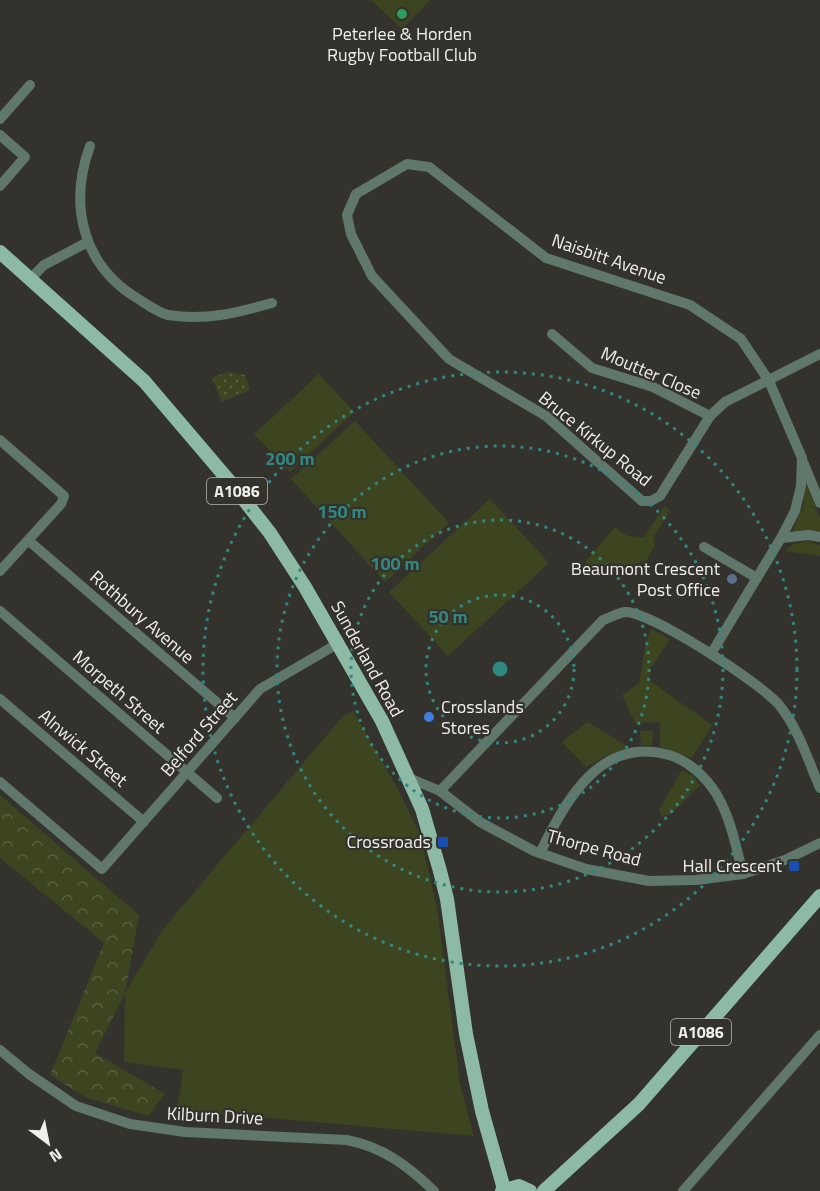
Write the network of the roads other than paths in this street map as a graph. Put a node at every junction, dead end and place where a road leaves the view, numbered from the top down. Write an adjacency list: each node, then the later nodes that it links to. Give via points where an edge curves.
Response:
1 (30, 85): 2 (street)
2 (0, 119)
3 (0, 135): 5 (street, via 25,157)
4 (90, 146): 7 (street, via 81,170)
5 (0, 186)
6 (347, 214): 13 (street, Naisbitt Avenue, via 356,194 371,184 407,164 429,167 546,258 690,305 741,339); 14 (street, Bruce Kirkup Road, via 351,234 372,276 449,359 546,416 642,501 660,496)
7 (86, 243): 9 (street, via 44,265); 10 (street, via 119,288 166,315 218,318)
8 (0, 253): 9 (main road, Sunderland Road / A1086)
9 (31, 278): 25 (main road, Sunderland Road / A1086, via 144,381 186,428 270,533)
10 (272, 303)
11 (552, 334): 14 (street, Moutter Close, via 592,368 652,387)
12 (820, 354): 13 (street, Bruce Kirkup Road)
13 (769, 381): 14 (street, Bruce Kirkup Road, via 725,402); 16 (street)
14 (710, 416)
15 (0, 440): 20 (street, via 64,496)
16 (802, 458): 17 (street); 19 (street, via 795,511)
17 (820, 503)
18 (820, 537): 19 (street)
19 (781, 538): 23 (street)
20 (29, 541): 22 (street); 28 (street, Rothbury Avenue)
21 (704, 547): 23 (street)
22 (0, 571)
23 (757, 578): 26 (street)
24 (0, 611): 29 (street, Morpeth Street)
25 (339, 643): 28 (street, Belford Street, via 260,689); 30 (main road, Sunderland Road / A1086)
26 (711, 654): 32 (street, via 779,704 796,730); 33 (street, via 649,618 625,612 603,620)
27 (0, 699): 35 (street, Alnwick Street)
28 (235, 718): 29 (street, Belford Street)
29 (188, 772): 34 (street, Morpeth Street); 35 (street, Belford Street)
30 (409, 778): 33 (street, Thorpe Road); 42 (main road, Sunderland Road / A1086, via 422,809 447,899 465,1034)
31 (0, 782): 35 (street, Belford Street, via 102,869)
32 (820, 788)
33 (440, 791): 37 (street, Thorpe Road, via 480,822)
34 (217, 798)
35 (144, 822)
36 (820, 843): 38 (street, Thorpe Road)
37 (540, 853): 38 (street, Thorpe Road, via 586,869 649,881); 38 (street, via 572,794 594,770 620,755 652,750 699,771 717,795 731,826)
38 (743, 874)
39 (820, 896): 45 (main road, A1086, via 639,1104)
40 (820, 1035): 46 (street)
41 (0, 1050): 43 (street, Kilburn Drive, via 61,1097 103,1115 158,1130 368,1144 407,1166)
42 (503, 1190): 44 (main road, via 519,1186)
43 (434, 1191)
44 (530, 1191)
45 (544, 1191)
46 (683, 1191)

